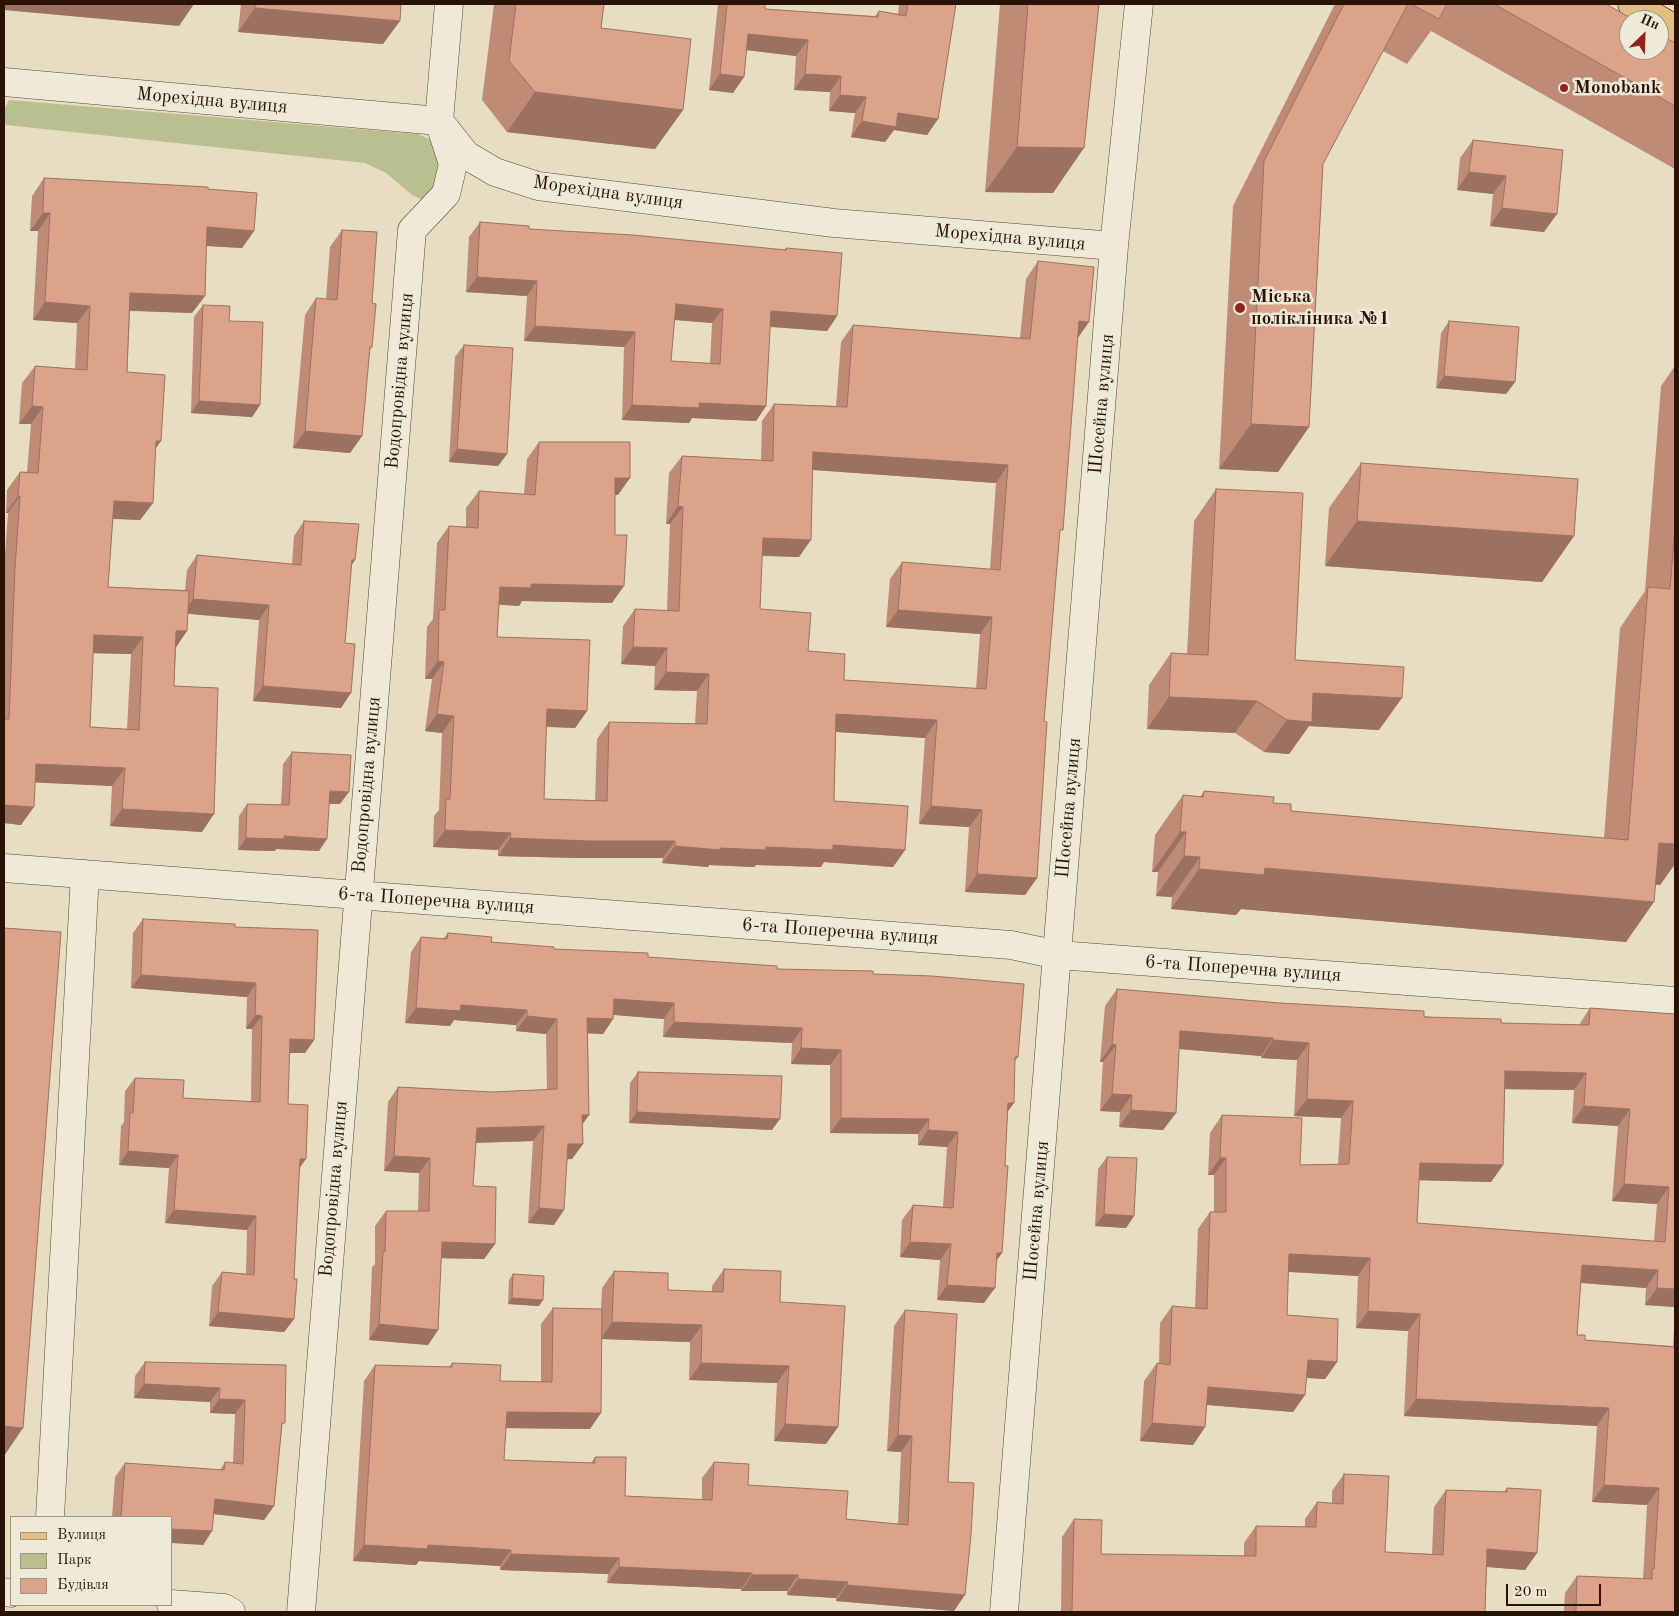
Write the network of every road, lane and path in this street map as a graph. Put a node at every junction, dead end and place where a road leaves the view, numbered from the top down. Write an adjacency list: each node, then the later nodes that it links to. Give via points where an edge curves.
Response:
1 (449, 4): 6 (street, Водопровідна вулиця)
2 (1139, 4): 7 (street, Шосейна вулиця)
3 (1632, 4): 4 (main road)
4 (1675, 29)
5 (4, 82): 6 (street, Морехідна вулиця)
6 (439, 121): 7 (street, Морехідна вулиця, via 466,154 496,172 538,186 834,223); 10 (street, Водопровідна вулиця, via 453,164 446,194 412,230)
7 (1114, 246): 11 (street, Шосейна вулиця)
8 (4, 868): 9 (street, 6-та Поперечна вулиця)
9 (85, 874): 10 (street, 6-та Поперечна вулиця); 13 (street)
10 (358, 895): 11 (street, 6-та Поперечна вулиця, via 1011,945); 16 (street, Водопровідна вулиця)
11 (1058, 955): 12 (street, 6-та Поперечна вулиця); 17 (street, Шосейна вулиця)
12 (1675, 1002)
13 (50, 1516)
14 (172, 1604): 15 (street, via 224,1608)
15 (231, 1612)
16 (300, 1612)
17 (1004, 1612)

